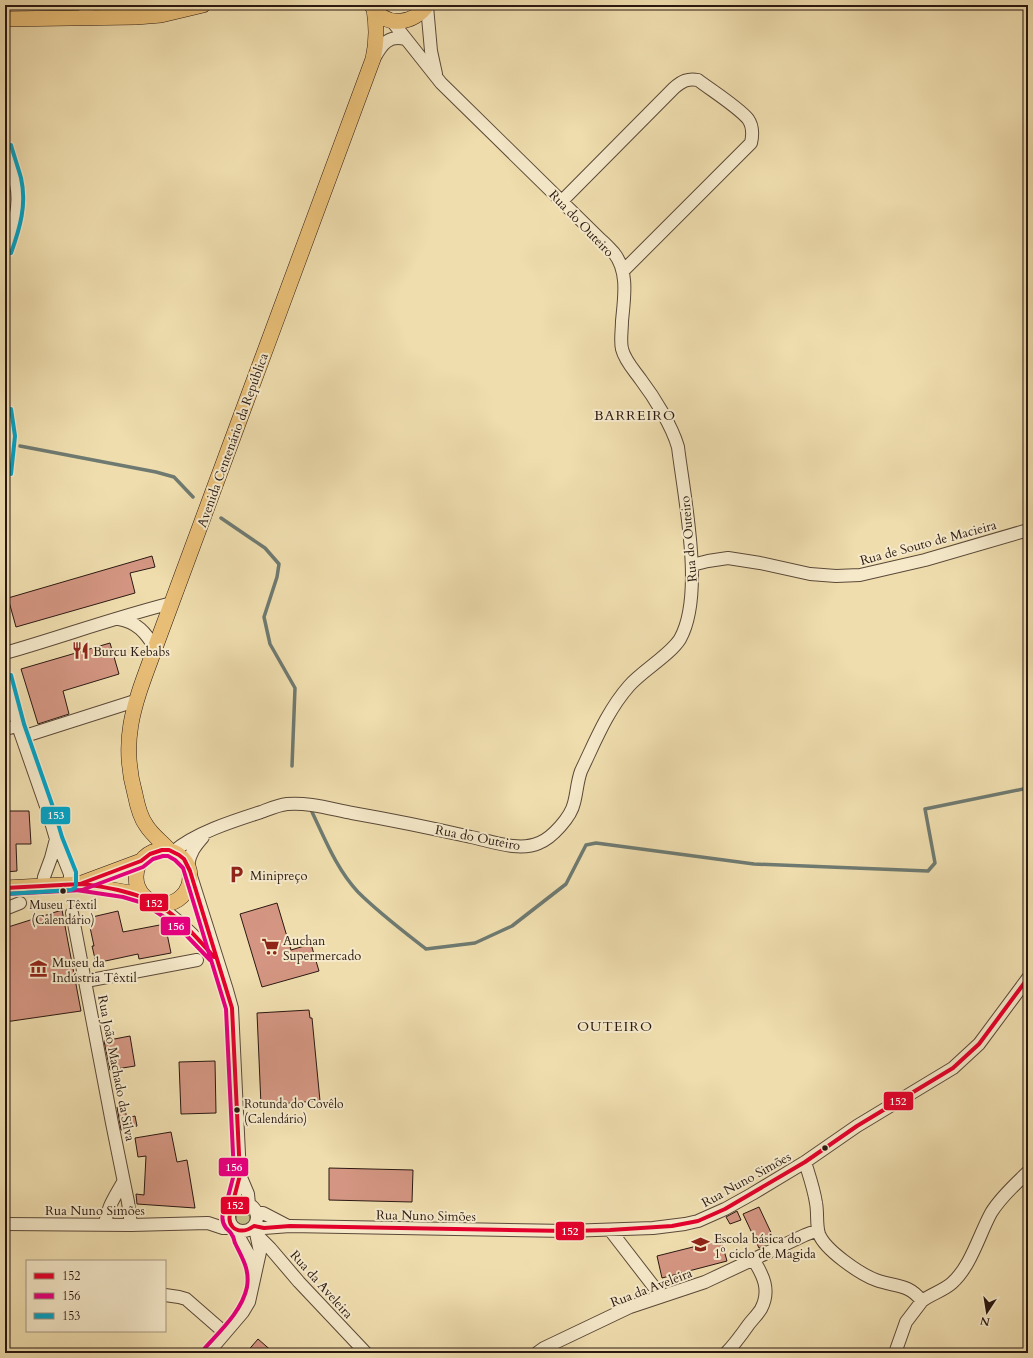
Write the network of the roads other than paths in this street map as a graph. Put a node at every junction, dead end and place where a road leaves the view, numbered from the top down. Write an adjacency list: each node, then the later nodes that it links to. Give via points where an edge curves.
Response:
1 (203, 5): 4 (main road, via 161,15 136,17)
2 (427, 5): 6 (main road, via 420,14 411,19); 9 (street, via 430,51)
3 (373, 7): 6 (main road, Rua do Outeiro); 8 (main road, Avenida Centenário da República, via 377,26)
4 (87, 11): 5 (main road)
5 (5, 19)
6 (390, 20): 7 (street, Rua do Outeiro)
7 (405, 39): 8 (street, Avenida Centenário da República, via 390,39 381,45); 9 (street, Rua do Outeiro)
8 (374, 59): 18 (main road, Avenida Centenário da República)
9 (437, 77): 11 (street, Rua do Outeiro)
10 (5, 147): 12 (street, via 16,184 17,197 15,222)
11 (562, 201): 13 (street, Rua do Outeiro, via 614,254); 13 (street, via 674,88 686,80 698,80 748,119 753,134 751,143)
12 (5, 251)
13 (623, 271): 17 (street, Rua do Outeiro, via 622,350 674,434 679,454)
14 (5, 410): 15 (street, via 9,436)
15 (5, 473)
16 (1028, 530): 17 (street, Rua de Souto de Macieira, via 925,560 860,575 810,574 728,558)
17 (692, 565): 27 (street, Rua do Outeiro, via 690,608 681,636 672,648 618,699 581,771 570,814 539,843 530,846 511,845 300,804 285,804)
18 (172, 603): 19 (street); 20 (main road, Avenida Centenário da República)
19 (119, 619): 20 (street, via 141,628); 21 (street)
20 (155, 648): 23 (main road, Avenida Centenário da República)
21 (5, 653)
22 (5, 676): 25 (street)
23 (135, 702): 25 (street); 26 (main road, Avenida Centenário da República, via 129,740 129,763 133,789)
24 (5, 729): 25 (street)
25 (20, 732): 28 (street)
26 (146, 825): 29 (main road, Avenida Centenário da República); 30 (main road, Avenida Centenário da República)
27 (208, 832): 29 (street, Rua do Outeiro); 31 (street, Rua do Outeiro, via 190,855)
28 (56, 839): 32 (street); 33 (street)
29 (171, 851): 30 (main road, via 156,851); 31 (main road, via 184,859)
30 (143, 859): 32 (main road); 35 (main road, via 136,876 137,884 140,892)
31 (189, 871): 35 (main road, via 190,885 180,899 169,904); 40 (street)
32 (75, 884): 33 (main road); 35 (main road, via 130,893)
33 (43, 885): 34 (main road)
34 (5, 888)
35 (151, 901): 40 (street, via 174,916)
36 (20, 903): 37 (street)
37 (5, 909)
38 (72, 913): 42 (street, Rua João Machado da Silva)
39 (196, 960): 42 (street)
40 (217, 960): 45 (street, via 232,1008)
41 (1028, 978): 43 (street, Rua Nuno Simões, via 979,1044 953,1068 857,1126)
42 (86, 981): 46 (street, Rua João Machado da Silva)
43 (805, 1162): 55 (street, Rua Nuno Simões, via 725,1209 698,1221 672,1226); 56 (street, via 814,1192)
44 (1028, 1172): 62 (street, via 991,1213 958,1277 946,1288)
45 (240, 1174): 47 (street); 48 (street)
46 (123, 1182): 51 (street, via 109,1206); 52 (street, Rua João Machado da Silva)
47 (253, 1208): 48 (street, via 239,1203); 53 (street, Rua Nuno Simões); 57 (street, via 257,1220)
48 (232, 1209): 50 (street); 54 (street, via 228,1221)
49 (5, 1224): 51 (street, Rua Nuno Simões)
50 (208, 1224): 52 (street, Rua Nuno Simões); 54 (street, Rua Nuno Simões)
51 (105, 1225): 52 (street, Rua Nuno Simões)
52 (131, 1225)
53 (290, 1226): 55 (street, Rua Nuno Simões); 57 (street, Rua Nuno Simões, via 276,1226 269,1231)
54 (236, 1229): 57 (street); 59 (street, via 252,1262)
55 (610, 1230): 61 (street)
56 (818, 1230): 58 (street, Rua da Aveleira); 62 (street, via 823,1242 859,1272 875,1280 910,1289)
57 (256, 1232): 59 (street, via 260,1252); 65 (street, Rua da Aveleira)
58 (753, 1259): 61 (street, Rua da Aveleira, via 705,1282); 67 (street, via 765,1281 764,1301 761,1309)
59 (255, 1276): 63 (street, via 244,1312)
60 (166, 1295): 63 (street, via 186,1299)
61 (661, 1296): 66 (street, Rua da Aveleira, via 630,1307)
62 (922, 1300): 68 (street, via 906,1322)
63 (226, 1333): 64 (street)
64 (208, 1353)
65 (366, 1353)
66 (537, 1353)
67 (726, 1353)
68 (895, 1353)

